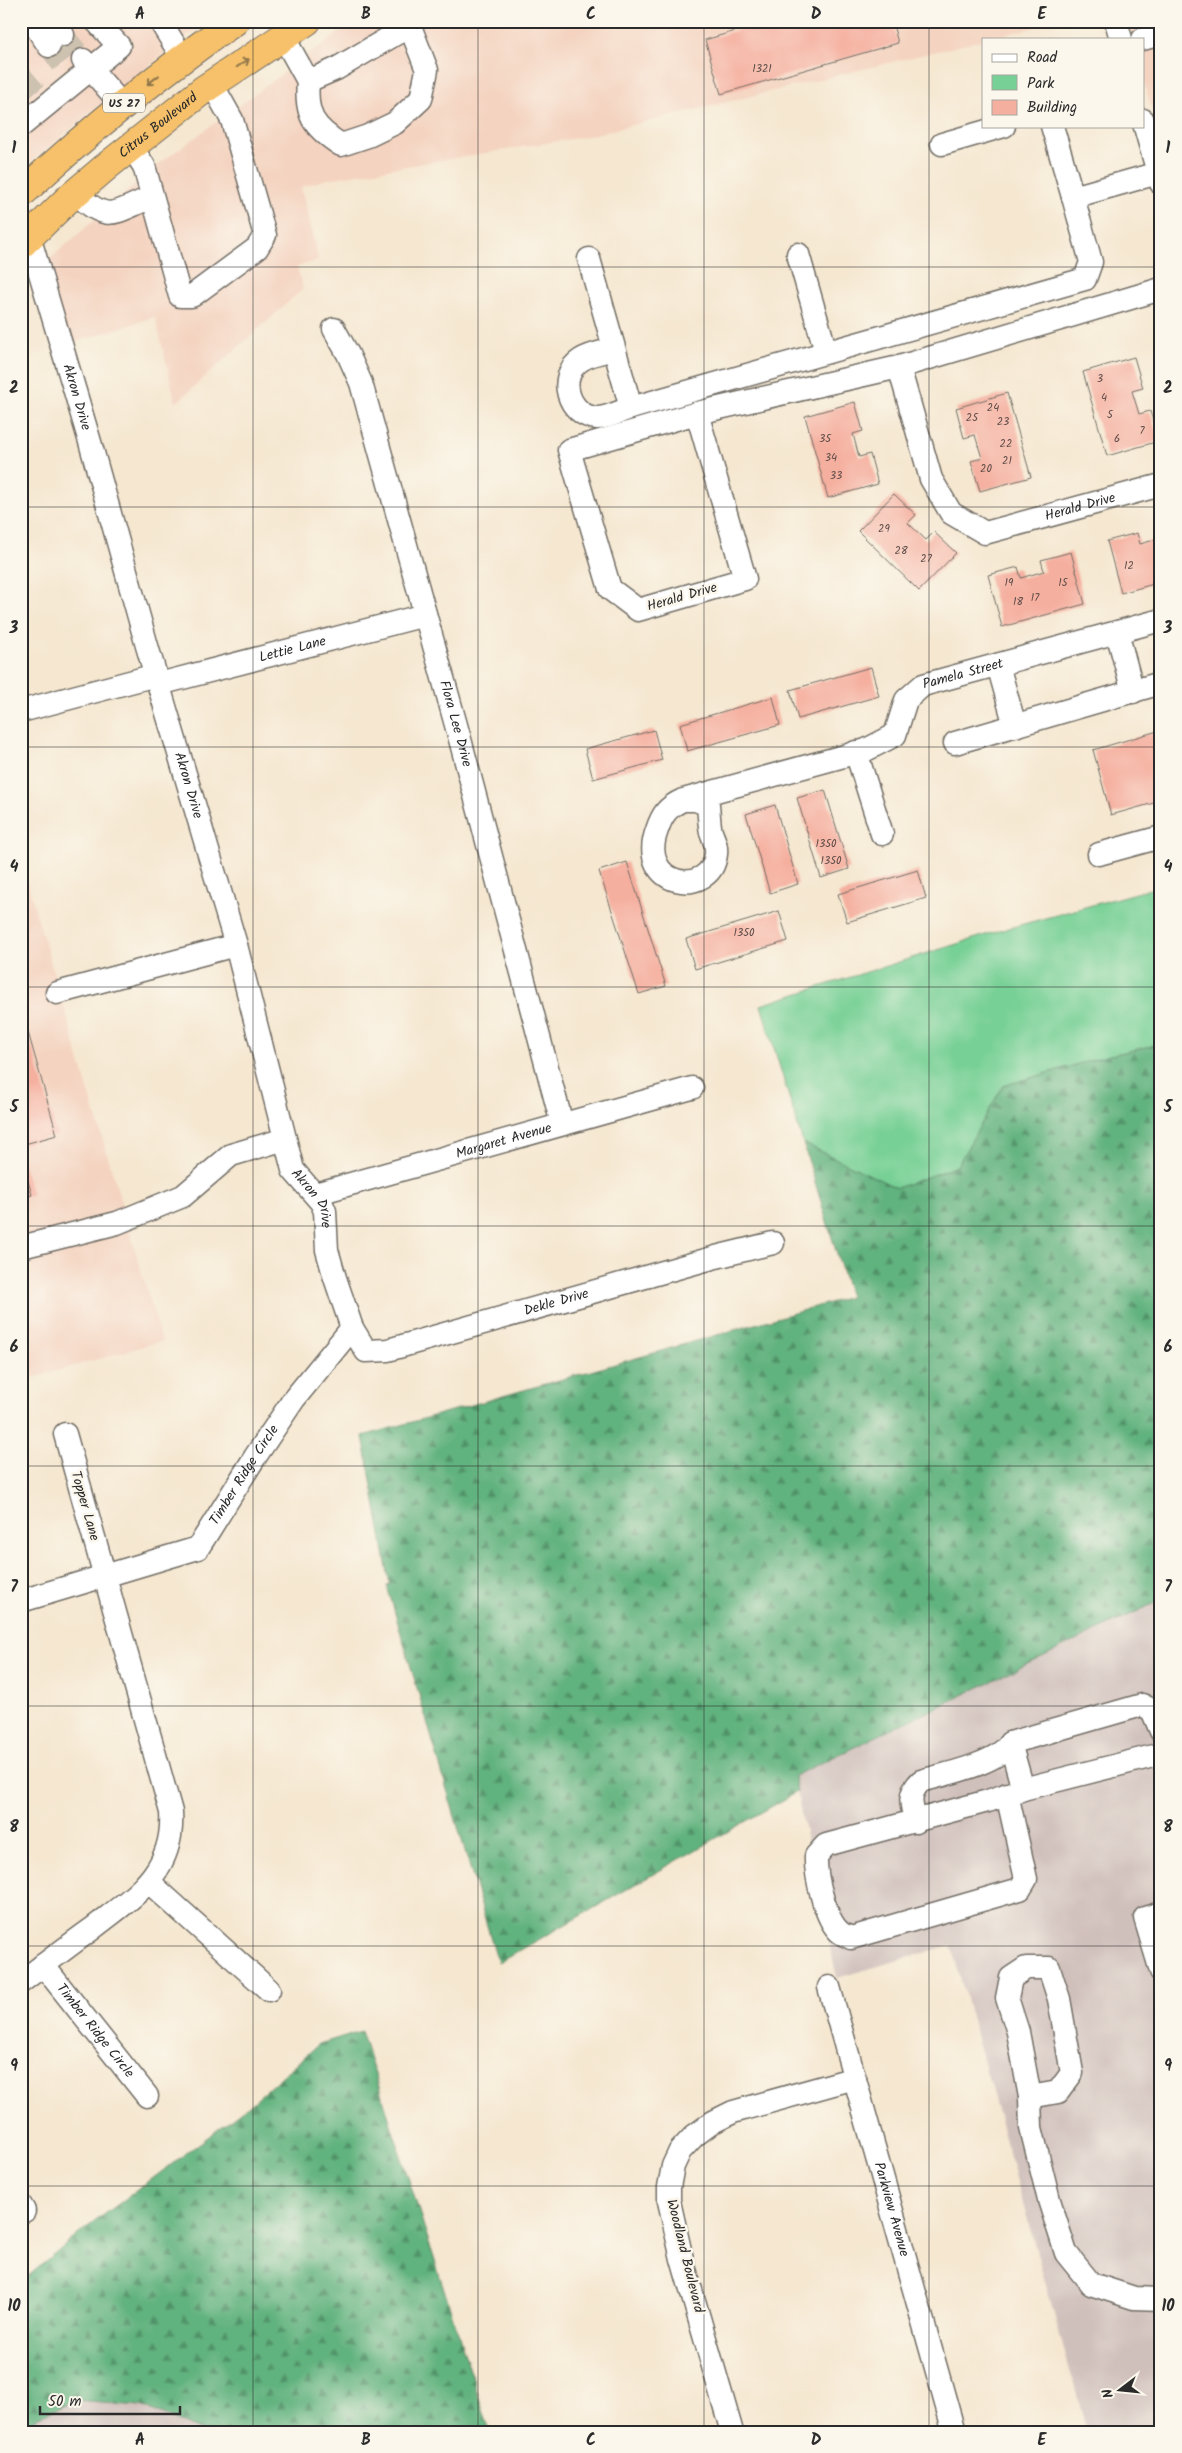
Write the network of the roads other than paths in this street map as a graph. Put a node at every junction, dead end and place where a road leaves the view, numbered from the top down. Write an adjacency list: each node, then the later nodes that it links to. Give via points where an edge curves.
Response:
1 (160, 21): 12 (street)
2 (235, 21): 12 (highway, US 27)
3 (307, 21): 9 (highway, Citrus Boulevard / US 27)
4 (401, 21): 14 (street, via 399,32 336,69)
5 (408, 21): 14 (street, via 427,70 421,98 394,123 341,145 325,135 312,120 306,101)
6 (1116, 21): 10 (street)
7 (107, 25): 13 (street, via 119,46)
8 (1161, 34): 11 (street)
9 (283, 36): 14 (street); 15 (highway, Citrus Boulevard / US 27, one-way to 9)
10 (1121, 38)
11 (1144, 39)
12 (182, 57): 16 (highway, US 27, one-way to 16); 29 (highway, via 179,78 170,92 149,116 71,179)
13 (79, 70): 16 (street); 19 (street, via 41,101)
14 (308, 81)
15 (212, 84): 23 (highway, Citrus Boulevard / US 27); 27 (street, via 232,120 264,235 257,248 192,296 180,296)
16 (122, 105): 25 (highway, US 27)
17 (1161, 120): 18 (street)
18 (1144, 121): 24 (street)
19 (21, 126)
20 (997, 128): 22 (street)
21 (1053, 128): 28 (street)
22 (942, 144)
23 (132, 148): 26 (highway, Citrus Boulevard / US 27); 27 (street, via 144,166)
24 (1159, 178): 28 (street)
25 (23, 186)
26 (75, 193): 27 (street, via 99,212 109,214); 29 (highway, Citrus Boulevard / US 27)
27 (152, 197)
28 (1073, 197): 35 (street, via 1091,262 1085,279)
29 (24, 240): 44 (street, Akron Drive)
30 (798, 254): 35 (street)
31 (589, 259): 34 (street)
32 (1161, 289): 36 (street, Herald Drive)
33 (334, 329): 40 (street, Flora Lee Drive, via 361,384)
34 (614, 349): 37 (street); 37 (street, via 579,361 569,374 567,391 575,408 589,416 606,417)
35 (826, 352): 37 (street)
36 (899, 367): 38 (street, Herald Drive); 39 (street, Herald Drive, via 931,479 951,513 985,533)
37 (631, 408)
38 (697, 413): 38 (street, Herald Drive, via 569,450 610,589 638,610 745,579)
39 (1161, 486)
40 (425, 615): 44 (street, Lettie Lane); 58 (street, Flora Lee Drive)
41 (1161, 620): 42 (street, Pamela Street)
42 (1117, 632): 43 (street, Pamela Street); 46 (street)
43 (998, 665): 48 (street); 50 (street, Pamela Street, via 923,685 906,700 896,735)
44 (157, 680): 47 (street, Lettie Lane); 55 (street, Akron Drive)
45 (1161, 683): 46 (street)
46 (1132, 692): 48 (street)
47 (21, 711)
48 (1016, 726): 49 (street)
49 (956, 743)
50 (856, 752): 51 (street, Pamela Street); 52 (street)
51 (683, 800)
52 (882, 834)
53 (1161, 837): 54 (street)
54 (1098, 854)
55 (236, 945): 56 (street); 59 (street, Akron Drive)
56 (56, 993)
57 (692, 1088): 58 (street, Margaret Avenue)
58 (562, 1124): 60 (street, Margaret Avenue)
59 (285, 1139): 60 (street, Akron Drive, via 293,1170); 62 (street, via 231,1155 183,1196 150,1210 117,1223)
60 (315, 1194): 63 (street, Akron Drive, via 325,1211 328,1250)
61 (772, 1243): 63 (street, Dekle Drive, via 388,1350 366,1351)
62 (21, 1247)
63 (352, 1328): 65 (street, Timber Ridge Circle, via 294,1399 198,1548)
64 (65, 1434): 65 (street, Topper Lane)
65 (105, 1577): 66 (street, Timber Ridge Circle); 72 (street, via 171,1812 168,1847)
66 (21, 1601)
67 (1161, 1731): 68 (street, via 1152,1710 1142,1705)
68 (1010, 1743): 70 (street); 71 (street, via 1005,1751 987,1760 921,1781 913,1788 910,1801)
69 (1161, 1754): 70 (street)
70 (1015, 1792): 71 (street); 71 (street, via 1026,1879 1020,1889 852,1938 841,1933 830,1920 815,1869 816,1856 826,1846)
71 (916, 1822)
72 (149, 1882): 74 (street); 78 (street)
73 (1161, 1913): 75 (street, via 1145,1918)
74 (43, 1965): 76 (street); 80 (street, Timber Ridge Circle)
75 (1161, 1971)
76 (21, 1982)
77 (829, 1987): 79 (street, Parkview Avenue)
78 (269, 1990)
79 (855, 2078): 83 (street, Woodland Boulevard, via 733,2112 694,2136 673,2166 669,2187 671,2211); 84 (street, Parkview Avenue)
80 (147, 2096)
81 (1030, 2096): 81 (street, via 1018,2032 1007,1998 1012,1978 1026,1968 1048,1968 1059,1998 1072,2073 1058,2092); 82 (street, via 1031,2128 1066,2253 1091,2284 1134,2298)
82 (1161, 2299)
83 (732, 2432)
84 (954, 2432)

